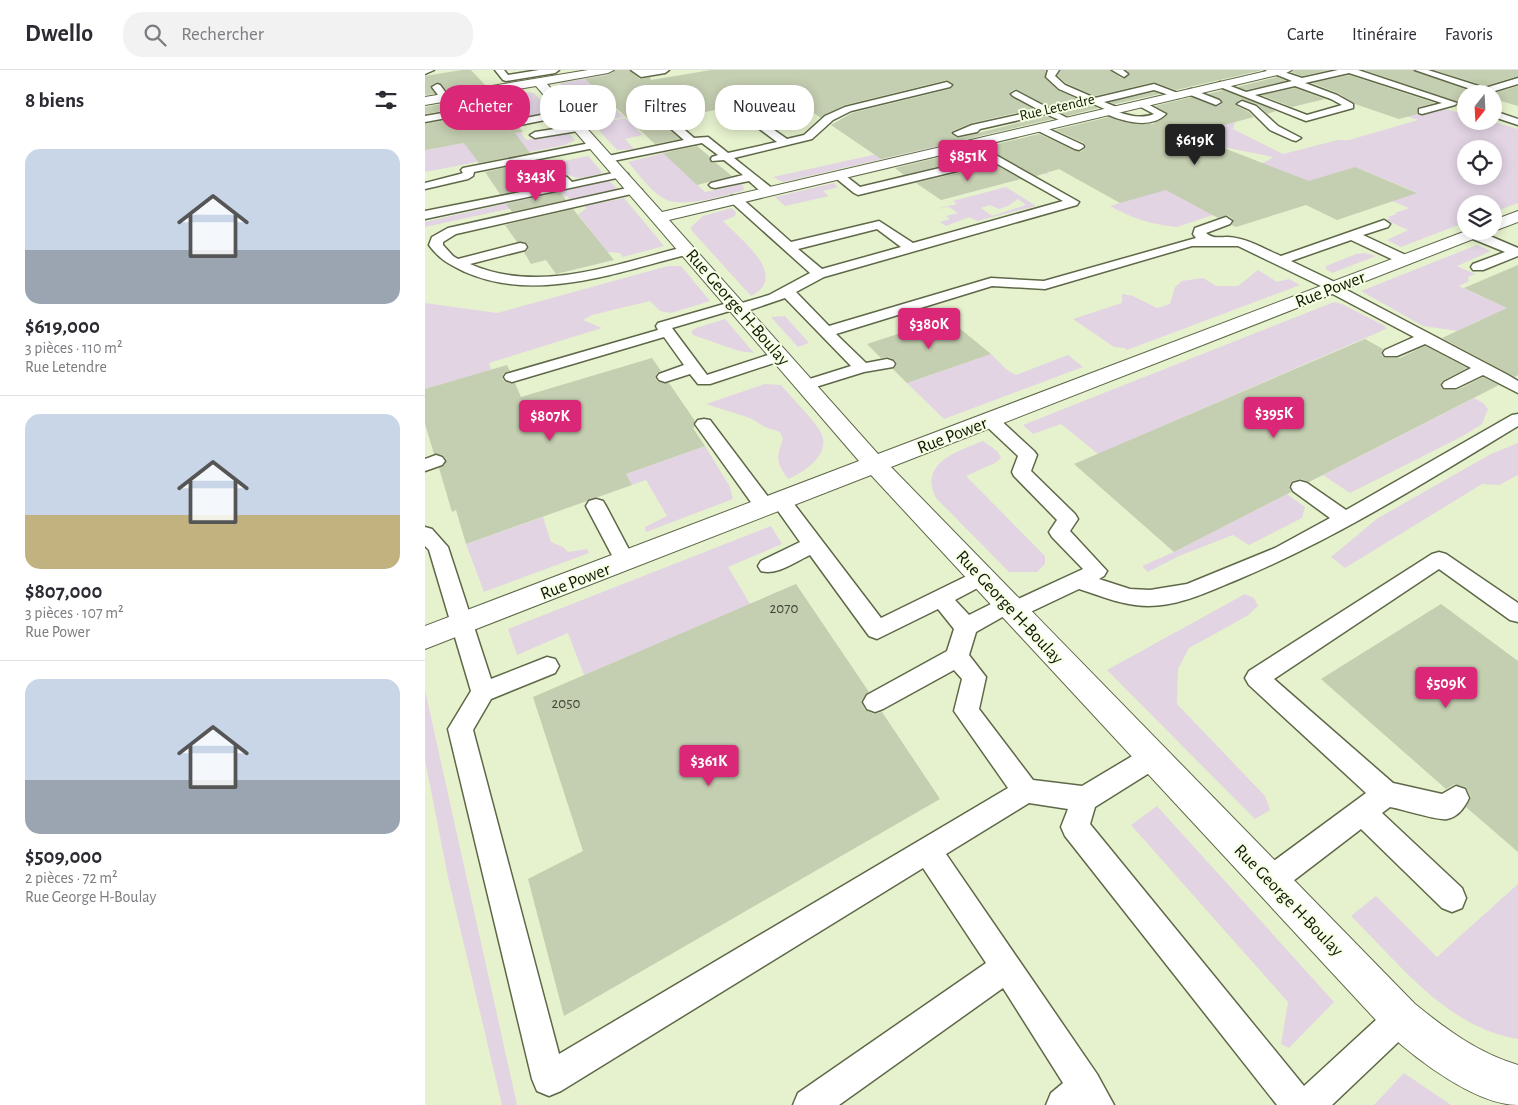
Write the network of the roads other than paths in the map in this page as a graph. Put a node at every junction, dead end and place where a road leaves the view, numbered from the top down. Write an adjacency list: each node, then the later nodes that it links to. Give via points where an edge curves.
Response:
1 (430, 70): 7 (lane)
2 (609, 70): 12 (street)
3 (635, 70): 4 (lane, via 641,74)
4 (665, 70)
5 (1349, 70): 14 (lane); 20 (lane)
6 (1423, 70): 13 (lane, via 1485,91)
7 (425, 71)
8 (1050, 71): 24 (lane, via 1050,77 1063,87)
9 (1277, 71): 14 (lane); 17 (street, Rue Letendre)
10 (496, 74): 12 (lane)
11 (1501, 76): 13 (lane)
12 (528, 79): 15 (street); 55 (street, Rue George H-Boulay)
13 (1518, 81)
14 (1299, 82): 27 (lane); 35 (lane, via 1335,96 1350,106)
15 (501, 85)
16 (947, 85): 52 (lane, via 848,109 829,118 808,137)
17 (1220, 86): 19 (street, Rue Letendre); 27 (lane)
18 (440, 92): 23 (street)
19 (1191, 92): 24 (lane, via 1154,87); 25 (lane); 26 (street, Rue Letendre); 27 (lane)
20 (1417, 92): 22 (lane); 32 (lane, via 1453,103)
21 (1016, 94): 30 (lane)
22 (1402, 96)
23 (425, 100)
24 (1094, 101): 31 (lane)
25 (1215, 102)
26 (1142, 104): 31 (street, Rue Letendre); 39 (lane, via 1159,112 1163,118)
27 (1244, 104): 28 (lane); 35 (lane, via 1306,118); 50 (lane, via 1256,110 1274,128)
28 (1229, 108)
29 (1310, 108): 35 (lane)
30 (1045, 110): 42 (lane); 53 (lane, via 958,133)
31 (1112, 111): 39 (lane); 42 (street, Rue Letendre)
32 (1421, 111)
33 (1503, 111): 34 (lane)
34 (1518, 112)
35 (1324, 113)
36 (1503, 117): 40 (lane)
37 (440, 119): 38 (lane)
38 (425, 120)
39 (1133, 120): 44 (lane)
40 (1518, 122)
41 (530, 127): 55 (lane)
42 (1071, 127): 43 (street, Rue Letendre); 49 (lane)
43 (1040, 128): 49 (lane); 53 (street, Rue Letendre)
44 (1153, 129)
45 (602, 130): 55 (lane)
46 (678, 130): 51 (lane)
47 (767, 130): 52 (lane)
48 (535, 135): 55 (lane)
49 (1058, 137): 54 (lane, via 1082,139)
50 (1296, 138)
51 (691, 141): 55 (lane); 56 (lane, via 704,139)
52 (785, 143): 56 (lane)
53 (974, 143): 57 (lane); 59 (street, Rue Letendre)
54 (1084, 145)
55 (597, 147): 62 (lane, via 467,170 469,174 465,177); 65 (lane, via 566,182); 66 (street, Rue George H-Boulay); 80 (lane, via 441,236 436,245 448,259)
56 (726, 156): 58 (lane); 60 (lane)
57 (995, 158): 59 (lane, via 858,191); 75 (lane, via 1073,202)
58 (713, 159)
59 (838, 175): 63 (street, Rue Letendre)
60 (751, 177): 61 (lane); 63 (lane)
61 (715, 185)
62 (425, 186)
63 (769, 191): 64 (street, Rue Letendre)
64 (735, 200): 66 (street, Rue Letendre); 74 (lane)
65 (425, 215)
66 (659, 217): 76 (street, Rue George H-Boulay)
67 (1226, 222): 72 (lane, via 1199,231)
68 (1384, 224): 69 (lane)
69 (1352, 236): 78 (lane); 79 (lane)
70 (1458, 240): 78 (street, Rue Power)
71 (1491, 240): 77 (lane)
72 (1208, 241): 79 (lane, via 1241,243); 87 (lane, via 1191,242 1045,285 991,282)
73 (521, 247): 80 (lane)
74 (789, 247): 75 (lane, via 879,224); 82 (lane)
75 (911, 248): 82 (lane)
76 (688, 250): 80 (lane, via 570,279 543,282 486,276); 85 (street, Rue George H-Boulay)
77 (1518, 252): 81 (lane)
78 (1405, 260): 83 (street, Rue Power)
79 (1280, 261): 83 (lane)
80 (457, 263)
81 (1478, 267)
82 (819, 274): 84 (lane)
83 (1333, 288): 88 (lane); 103 (street, Rue Power)
84 (787, 291): 85 (lane, via 774,298); 87 (lane)
85 (738, 307): 86 (lane, via 663,326); 92 (street, Rue George H-Boulay)
86 (666, 332): 94 (lane); 97 (lane)
87 (826, 332): 95 (lane)
88 (1425, 338): 90 (lane); 91 (lane)
89 (1468, 340): 90 (lane)
90 (1447, 349): 96 (lane)
91 (1391, 353)
92 (780, 356): 94 (lane, via 704,381); 99 (street, Rue George H-Boulay)
93 (887, 364): 95 (lane)
94 (694, 367): 98 (lane)
95 (862, 368): 99 (lane)
96 (1484, 368): 100 (lane); 101 (lane)
97 (512, 377)
98 (665, 377)
99 (806, 385): 105 (street, Rue George H-Boulay)
100 (1450, 385)
101 (1518, 388)
102 (1518, 419): 109 (lane)
103 (990, 420): 105 (street, Rue Power); 115 (lane, via 1028,455 1021,472 1068,519 1059,532 1097,570)
104 (704, 424): 107 (lane)
105 (875, 465): 107 (street, Rue Power); 114 (street, Rue George H-Boulay)
106 (1300, 487): 109 (lane)
107 (773, 504): 111 (lane); 112 (street, Rue Power)
108 (596, 506): 112 (lane)
109 (1345, 519): 115 (lane, via 1282,553 1190,591 1150,598 1130,597)
110 (425, 534): 119 (lane, via 438,547)
111 (813, 546): 113 (lane); 116 (lane, via 877,630)
112 (625, 561): 119 (street, Rue Power)
113 (768, 566)
114 (982, 577): 116 (lane); 117 (street, Rue George H-Boulay)
115 (1077, 580): 117 (lane)
116 (941, 598): 120 (lane)
117 (1010, 607): 120 (lane); 126 (street, Rue George H-Boulay)
118 (1518, 614): 128 (lane, via 1439,559 1257,678)
119 (463, 624): 121 (street, Rue Power); 124 (lane)
120 (966, 628): 122 (lane)
121 (425, 638)
122 (957, 657): 125 (lane); 127 (lane, via 974,677 965,711)
123 (547, 666): 124 (lane)
124 (483, 692): 132 (lane, via 460,729 549,1078)
125 (875, 702)
126 (1153, 758): 130 (lane); 133 (street, Rue George H-Boulay)
127 (1026, 792): 130 (lane); 132 (lane)
128 (1386, 794): 129 (lane, via 1446,807); 131 (lane)
129 (1456, 798)
130 (1085, 799): 140 (lane, via 1075,827)
131 (1362, 812): 133 (lane); 134 (lane)
132 (928, 851): 135 (lane)
133 (1270, 881): 136 (street, Rue George H-Boulay)
134 (1452, 898)
135 (1007, 967): 138 (lane); 139 (lane)
136 (1401, 1018): 137 (street, Rue George H-Boulay, via 1435,1048 1475,1072); 141 (lane)
137 (1518, 1087)
138 (1081, 1099)
139 (810, 1105)
140 (1298, 1105)
141 (1307, 1105)

